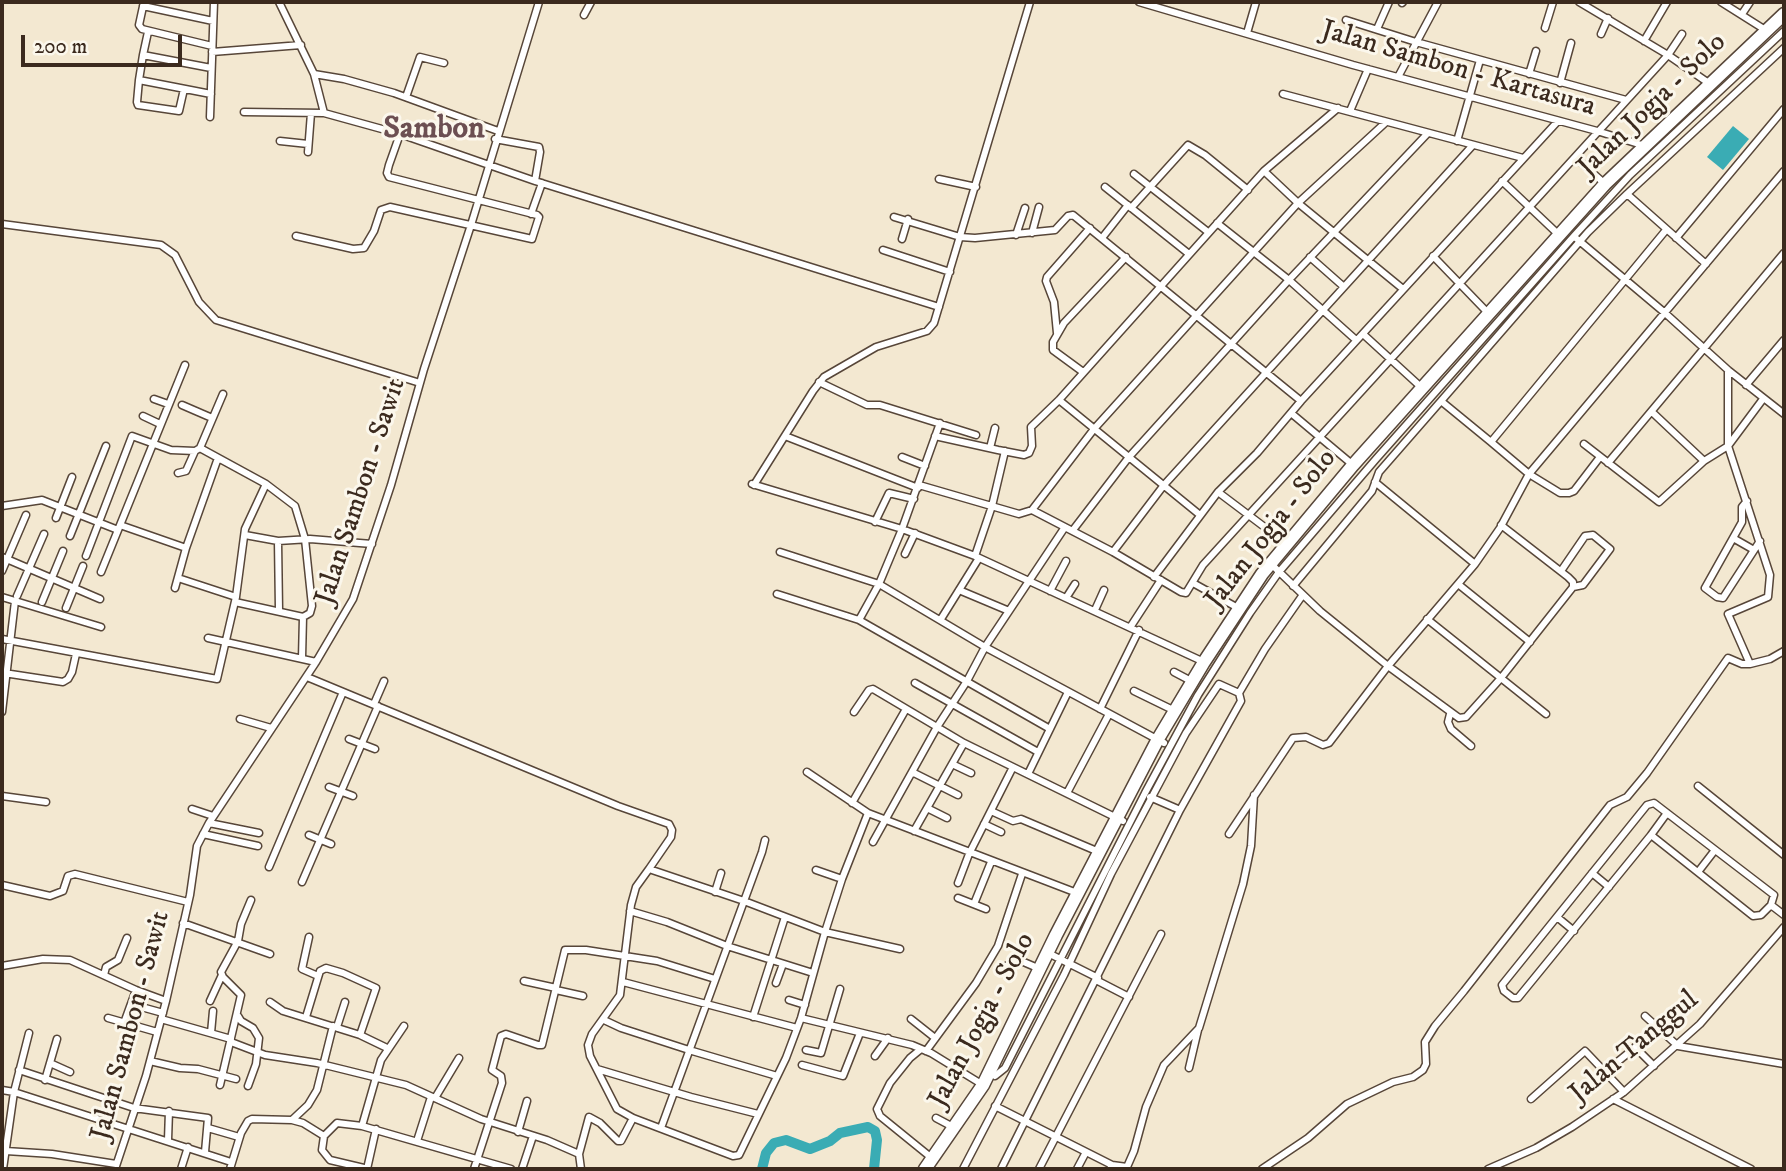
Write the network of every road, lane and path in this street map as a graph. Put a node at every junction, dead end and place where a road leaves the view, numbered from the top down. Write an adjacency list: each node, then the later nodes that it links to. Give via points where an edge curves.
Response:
1 (214, 2): 21 (street)
2 (279, 2): 34 (street)
3 (539, 2): 65 (street, Jalan Sambon - Sawit)
4 (591, 2): 18 (street)
5 (1030, 2): 85 (street)
6 (1139, 2): 28 (street, Jalan Sambon - Kartasura)
7 (1256, 2): 28 (street)
8 (1389, 2): 24 (street)
9 (1438, 2): 32 (street)
10 (1553, 2): 23 (street)
11 (1579, 2): 19 (street)
12 (1667, 2): 31 (street)
13 (1721, 2): 16 (street)
14 (1750, 2): 16 (street)
15 (143, 4): 21 (street); 27 (street, via 139,25)
16 (1742, 14): 25 (street)
17 (1784, 14): 25 (highway, Jalan Jogja - Solo)
18 (584, 15)
19 (1608, 18): 29 (street); 31 (street)
20 (1346, 20): 24 (street)
21 (213, 21): 36 (street)
22 (1784, 24): 49 (highway, Jalan Jogja - Solo)
23 (1545, 28)
24 (1377, 29): 32 (street)
25 (1767, 31): 49 (highway, Jalan Jogja - Solo)
26 (1784, 31): 110 (street)
27 (148, 32): 36 (street); 38 (street)
28 (1247, 33): 43 (street, Jalan Sambon - Kartasura)
29 (1601, 34)
30 (1682, 34): 39 (street)
31 (1644, 41): 39 (street)
32 (1416, 42): 40 (street); 46 (street)
33 (1571, 43): 48 (street)
34 (301, 45): 36 (street); 44 (street)
35 (1784, 48): 88 (street)
36 (212, 49): 42 (street)
37 (1536, 51): 45 (street)
38 (144, 55): 42 (street); 47 (street)
39 (1668, 55): 49 (street); 55 (street)
40 (1480, 60): 45 (street); 53 (street)
41 (444, 64): 54 (street, via 420,57)
42 (211, 68): 51 (street)
43 (1368, 69): 46 (street, Jalan Sambon - Kartasura); 59 (street)
44 (314, 74): 54 (street); 61 (street)
45 (1529, 74): 48 (street)
46 (1398, 76): 53 (street, Jalan Sambon - Kartasura)
47 (139, 80): 50 (street); 50 (street, via 138,105 179,111)
48 (1560, 83): 55 (street)
49 (1714, 87): 73 (highway, Jalan Jogja - Solo)
50 (184, 89): 51 (street)
51 (211, 94): 62 (street)
52 (1283, 94): 56 (street)
53 (1471, 96): 63 (street, Jalan Sambon - Kartasura); 71 (street)
54 (406, 97): 65 (street)
55 (1626, 100): 66 (street)
56 (1339, 108): 59 (street); 77 (street)
57 (1784, 109): 111 (street)
58 (244, 111): 60 (street)
59 (1350, 111): 64 (street)
60 (311, 113): 61 (street); 70 (street, via 308,148)
61 (324, 113): 68 (street)
62 (210, 117)
63 (1558, 121): 66 (street, Jalan Sambon - Kartasura); 75 (street)
64 (1385, 122): 67 (street); 90 (street)
65 (498, 131): 69 (street, Jalan Sambon - Sawit)
66 (1597, 131): 73 (street, Jalan Sambon - Kartasura); 74 (street)
67 (1428, 133): 71 (street); 103 (street)
68 (400, 134): 76 (street); 89 (street, via 388,175)
69 (495, 139): 76 (street, Jalan Sambon - Sawit); 82 (street, via 539,147)
70 (280, 141)
71 (1457, 141): 72 (street)
72 (1473, 145): 75 (street); 121 (street)
73 (1648, 148): 83 (highway, Jalan Jogja - Solo); 110 (highway, Jalan Jogja - Solo)
74 (1575, 157): 83 (street); 91 (street)
75 (1523, 158): 81 (street)
76 (489, 165): 82 (street); 89 (street, Jalan Sambon - Sawit)
77 (1264, 172): 87 (street); 90 (street)
78 (1784, 172): 122 (street)
79 (1134, 174): 84 (street)
80 (939, 179): 85 (street)
81 (1502, 181): 91 (street); 118 (street)
82 (539, 182): 95 (street); 130 (street)
83 (1605, 184): 110 (highway, Jalan Jogja - Solo)
84 (1149, 185): 87 (street, via 1188,145); 92 (street); 104 (street)
85 (976, 187): 108 (street)
86 (1105, 187): 92 (street)
87 (1248, 190): 98 (street)
88 (1627, 194): 102 (street); 113 (street)
89 (477, 200): 95 (street); 100 (street, Jalan Sambon - Sawit)
90 (1298, 203): 103 (street); 115 (street)
91 (1529, 205): 110 (street); 126 (street)
92 (1129, 206): 109 (street); 117 (street)
93 (1039, 207): 105 (street)
94 (1025, 208): 106 (street)
95 (531, 214): 100 (street, via 539,217 530,240)
96 (894, 217): 97 (street)
97 (908, 219): 108 (street); 112 (street)
98 (1217, 223): 104 (street); 115 (street)
99 (2, 224): 147 (street, via 161,245 175,255 199,302 216,320)
100 (471, 225): 107 (street, via 390,207 381,210 364,248); 147 (street, Jalan Sambon - Sawit)
101 (1090, 228): 105 (street, via 1070,214 1055,230); 109 (street); 135 (street, via 1047,277)
102 (1666, 230): 111 (street); 125 (street)
103 (1334, 231): 120 (street); 121 (street)
104 (1209, 232): 117 (street)
105 (1032, 233): 106 (street)
106 (1016, 235): 108 (street)
107 (296, 236)
108 (960, 237): 123 (street)
109 (1102, 238): 119 (street)
110 (1564, 238): 113 (street); 132 (highway, Jalan Jogja - Solo); 186 (highway, Jalan Jogja - Solo)
111 (1676, 238): 122 (street)
112 (902, 239)
113 (1580, 242): 125 (street); 155 (street)
114 (883, 250): 123 (street)
115 (1254, 253): 124 (street); 134 (street)
116 (1784, 253): 140 (street)
117 (1189, 254): 127 (street)
118 (1433, 256): 126 (street); 129 (street)
119 (1126, 257): 127 (street); 135 (street)
120 (1310, 257): 124 (street); 128 (street)
121 (1368, 261): 128 (street); 129 (street)
122 (1706, 264): 133 (street)
123 (950, 272): 130 (street)
124 (1289, 280): 131 (street); 139 (street)
125 (1624, 280): 133 (street); 171 (street)
126 (1459, 282): 132 (street); 141 (street)
127 (1160, 285): 134 (street); 144 (street)
128 (1344, 287): 131 (street)
129 (1403, 289): 136 (street)
130 (939, 307): 146 (street, via 927,331 862,354)
131 (1323, 311): 137 (street); 145 (street)
132 (1488, 313): 149 (highway, Jalan Jogja - Solo)
133 (1665, 313): 140 (street); 188 (street)
134 (1198, 315): 139 (street); 166 (street)
135 (1058, 333): 144 (street, via 1053,350)
136 (1363, 334): 137 (street); 141 (street)
137 (1356, 340): 154 (street)
138 (1784, 340): 148 (street)
139 (1232, 343): 145 (street); 180 (street)
140 (1704, 347): 143 (street); 158 (street)
141 (1390, 359): 149 (street); 170 (street)
142 (185, 365): 156 (street)
143 (1728, 370): 148 (street); 175 (street)
144 (1083, 372): 153 (street)
145 (1266, 372): 154 (street); 192 (street)
146 (819, 382): 164 (street, via 867,405); 168 (street)
147 (420, 383): 220 (street, Jalan Sambon - Sawit)
148 (1746, 385): 152 (street)
149 (1422, 388): 186 (highway, Jalan Jogja - Solo)
150 (223, 394): 162 (street)
151 (154, 399): 156 (street)
152 (1763, 399): 160 (street); 175 (street)
153 (1059, 400): 166 (street); 178 (street, via 1031,428 1029,453)
154 (1301, 401): 159 (street)
155 (1441, 401): 171 (street); 190 (street)
156 (168, 404): 163 (street)
157 (182, 405): 162 (street)
158 (1652, 412): 183 (street); 184 (street)
159 (1291, 413): 170 (street); 194 (street)
160 (1784, 414)
161 (143, 416): 163 (street)
162 (212, 418): 177 (street)
163 (160, 424): 172 (street)
164 (940, 424): 167 (street); 169 (street)
165 (995, 428): 176 (street)
166 (1094, 429): 180 (street); 200 (street)
167 (976, 435)
168 (785, 436): 193 (street); 207 (street, via 753,484)
169 (935, 436): 176 (street); 185 (street)
170 (1321, 438): 186 (street); 204 (street)
171 (1491, 442): 188 (street)
172 (152, 444): 177 (street); 206 (street, via 132,436); 209 (street)
173 (1584, 444): 181 (street)
174 (106, 446): 201 (street)
175 (1728, 446): 183 (street); 196 (street)
176 (990, 449): 178 (street)
177 (197, 450): 182 (street); 187 (street, via 188,468)
178 (1005, 451): 198 (street)
179 (902, 457): 185 (street)
180 (1129, 457): 192 (street); 210 (street)
181 (1600, 457): 184 (street); 188 (street, via 1574,492 1560,493)
182 (218, 458): 191 (street); 222 (street)
183 (1704, 461): 184 (street, via 1659,502)
184 (1608, 463)
185 (925, 466): 193 (street)
186 (1360, 468): 221 (highway, Jalan Jogja - Solo); 234 (highway, Jalan Jogja - Solo)
187 (177, 473)
188 (1529, 474): 208 (street)
189 (72, 477): 199 (street)
190 (1375, 482): 232 (street); 247 (street)
191 (265, 484): 214 (street); 217 (street, via 293,503)
192 (1164, 485): 203 (street); 226 (street)
193 (918, 486): 195 (street); 198 (street)
194 (1218, 492): 203 (street); 204 (street)
195 (914, 499): 207 (street, via 889,493); 211 (street)
196 (1747, 501): 216 (street); 219 (street)
197 (2, 506): 199 (street, via 36,500)
198 (992, 506): 200 (street, via 1019,514); 229 (street)
199 (61, 507): 201 (street); 205 (street)
200 (1032, 510): 210 (street)
201 (79, 514): 206 (street); 215 (street)
202 (26, 515): 230 (street)
203 (1200, 515): 241 (street)
204 (1249, 516): 221 (street); 243 (street)
205 (56, 518)
206 (100, 522): 209 (street); 228 (street)
207 (875, 522): 211 (street)
208 (1502, 525): 232 (street); 237 (street)
209 (119, 527): 222 (street); 238 (street)
210 (1069, 528): 226 (street); 242 (street)
211 (902, 529): 212 (street); 244 (street)
212 (915, 533): 227 (street); 229 (street)
213 (44, 534): 235 (street)
214 (245, 535): 218 (street); 260 (street)
215 (70, 536)
216 (1733, 538): 223 (street); 223 (street, via 1704,586 1717,597 1723,598)
217 (305, 539): 218 (street); 220 (street); 267 (street, via 312,606)
218 (278, 541): 264 (street)
219 (1760, 541): 223 (street); 284 (street, via 1770,575 1768,597 1728,614)
220 (372, 544): 282 (street, Jalan Sambon - Sawit, via 348,610)
221 (1287, 544): 234 (highway, Jalan Jogja - Solo)
222 (186, 548): 240 (street)
223 (1754, 550)
224 (63, 551): 239 (street)
225 (780, 552): 244 (street)
226 (1113, 552): 241 (street)
227 (905, 554)
228 (86, 556)
229 (977, 557): 242 (street); 251 (street)
230 (4, 558): 235 (street); 236 (street)
231 (1066, 561): 253 (street)
232 (1475, 564): 246 (street)
233 (83, 566): 249 (street)
234 (1275, 567): 247 (street); 263 (highway, Jalan Jogja - Solo); 290 (highway, Jalan Jogja - Solo)
235 (29, 568): 239 (street); 258 (street)
236 (2, 571)
237 (1561, 571): 248 (street); 248 (street, via 1585,536 1592,535 1610,549 1583,585)
238 (101, 572)
239 (52, 578): 249 (street); 261 (street)
240 (178, 578): 250 (street); 260 (street)
241 (1158, 578): 243 (street, via 1184,593); 271 (street)
242 (1030, 582): 253 (street); 266 (street)
243 (1192, 583): 263 (street)
244 (879, 584): 268 (street); 270 (street)
245 (1075, 584): 257 (street)
246 (1458, 584): 269 (street); 277 (street)
247 (1293, 586): 255 (street)
248 (1573, 587): 277 (street)
249 (74, 588): 259 (street); 262 (street)
250 (175, 588)
251 (958, 590): 266 (street); 268 (street)
252 (1104, 590): 265 (street)
253 (1050, 591): 257 (street)
254 (777, 594): 270 (street)
255 (1302, 596): 285 (street); 298 (street)
256 (2, 597): 258 (street)
257 (1066, 598): 265 (street)
258 (16, 599): 272 (street); 275 (street)
259 (100, 599)
260 (236, 600): 264 (street); 276 (street)
261 (42, 602)
262 (66, 608)
263 (1238, 608): 283 (highway, Jalan Jogja - Solo)
264 (279, 610): 267 (street)
265 (1095, 610): 271 (street)
266 (1009, 611): 278 (street)
267 (303, 617): 281 (street)
268 (941, 619): 278 (street)
269 (1427, 619): 285 (street); 289 (street)
270 (859, 620): 292 (street)
271 (1131, 626): 273 (street)
272 (101, 627)
273 (1139, 630): 283 (street); 303 (street)
274 (208, 638): 276 (street)
275 (5, 640): 280 (street); 287 (street)
276 (226, 642): 280 (street, via 214,680); 281 (street)
277 (1530, 642): 289 (street)
278 (985, 647): 292 (street); 297 (street)
279 (1784, 651): 284 (street)
280 (76, 654): 287 (street, via 65,682)
281 (302, 658): 282 (street)
282 (316, 662): 288 (street, Jalan Sambon - Sawit)
283 (1204, 662): 290 (highway, Jalan Jogja - Solo)
284 (1750, 664): 545 (street, via 1728,658 1658,760 1631,793 1611,805 1596,822 1434,1026 1425,1042 1423,1070 1347,1104)
285 (1388, 666): 308 (street); 332 (street, via 1331,742 1323,745 1306,737 1293,738)
286 (1174, 672): 290 (street)
287 (4, 673): 301 (street)
288 (307, 677): 296 (street); 312 (street, Jalan Sambon - Sawit)
289 (1501, 678): 308 (street, via 1466,717); 309 (street)
290 (1202, 679): 294 (street); 304 (highway, Jalan Jogja - Solo); 315 (highway, Jalan Jogja - Solo); 404 (street)
291 (384, 681): 300 (street)
292 (967, 681): 299 (street); 313 (street)
293 (915, 684): 299 (street)
294 (1219, 684): 298 (street); 336 (street)
295 (1134, 691): 304 (street)
296 (343, 692): 300 (street); 367 (street)
297 (1069, 692): 303 (street); 313 (street)
298 (1239, 693): 341 (street, via 1241,701)
299 (952, 704): 311 (street); 320 (street)
300 (376, 705): 317 (street); 368 (street, via 669,824 671,836)
301 (2, 706): 305 (street)
302 (906, 709): 306 (street, via 870,689); 311 (street); 338 (street)
303 (1100, 709): 307 (street)
304 (1175, 711): 315 (highway, Jalan Jogja - Solo)
305 (2, 712)
306 (854, 712)
307 (1109, 714): 315 (street); 331 (street)
308 (1451, 714): 318 (street, via 1451,729)
309 (1546, 714)
310 (240, 719): 312 (street)
311 (937, 727): 316 (street); 324 (street)
312 (271, 728): 346 (street, Jalan Sambon - Sawit)
313 (1050, 729): 320 (street)
314 (349, 739): 317 (street)
315 (1161, 741): 348 (highway, Jalan Jogja - Solo)
316 (964, 743): 321 (street); 322 (street)
317 (362, 744): 319 (street); 330 (street)
318 (1471, 746)
319 (375, 749)
320 (1038, 752): 326 (street)
321 (952, 764): 325 (street); 327 (street)
322 (1013, 767): 326 (street); 342 (street)
323 (807, 772): 338 (street)
324 (912, 772): 327 (street); 347 (street)
325 (971, 773)
326 (1028, 774): 331 (street)
327 (939, 785): 333 (street); 339 (street)
328 (1698, 786): 365 (street)
329 (329, 787): 330 (street)
330 (342, 792): 335 (street); 357 (street)
331 (1067, 793): 348 (street)
332 (1254, 793): 354 (street); 448 (street, via 1243,884)
333 (958, 795)
334 (2, 796): 337 (street)
335 (353, 796)
336 (1150, 797): 341 (street); 406 (street)
337 (46, 802)
338 (852, 803): 343 (street)
339 (927, 808): 345 (street); 350 (street)
340 (192, 809): 346 (street)
341 (1180, 810): 416 (street)
342 (990, 811): 349 (street); 363 (street)
343 (868, 813): 347 (street); 374 (street)
344 (1667, 813): 356 (street); 362 (street); 372 (street, via 1648,804)
345 (947, 818)
346 (211, 819): 352 (street); 353 (street, Jalan Sambon - Sawit)
347 (885, 820): 350 (street); 359 (street)
348 (1120, 820): 363 (highway, Jalan Jogja - Solo); 404 (highway, Jalan Jogja - Solo)
349 (984, 824): 351 (street); 364 (street)
350 (914, 831): 364 (street)
351 (1002, 832)
352 (259, 833)
353 (203, 834): 361 (street); 384 (street, Jalan Sambon - Sawit, via 194,858)
354 (1229, 834)
355 (309, 835): 357 (street)
356 (1651, 835): 370 (street); 378 (street)
357 (321, 840): 360 (street); 375 (street)
358 (765, 840): 383 (street)
359 (873, 842)
360 (331, 844)
361 (258, 846)
362 (1715, 850): 370 (street); 386 (street, via 1774,895)
363 (1099, 852): 380 (highway, Jalan Jogja - Solo)
364 (969, 853): 366 (street); 376 (street)
365 (1784, 855)
366 (991, 862): 373 (street); 385 (street)
367 (270, 867)
368 (649, 869): 379 (street); 388 (street, via 636,887)
369 (816, 870): 374 (street)
370 (1698, 872): 386 (street, via 1753,916)
371 (721, 873): 379 (street)
372 (1592, 873): 378 (street); 391 (street)
373 (1022, 874): 380 (street); 456 (street, via 998,946)
374 (842, 879): 395 (street)
375 (302, 882)
376 (958, 883)
377 (2, 885): 384 (street, via 50,896 63,891 68,876 75,874)
378 (1609, 887): 394 (street)
379 (715, 892): 383 (street)
380 (1079, 894): 404 (highway, Jalan Jogja - Solo)
381 (958, 898): 385 (street)
382 (251, 900): 399 (street)
383 (744, 901): 390 (street); 400 (street)
384 (188, 902): 392 (street, Jalan Sambon - Sawit)
385 (974, 904): 387 (street)
386 (1771, 905): 389 (street)
387 (986, 909)
388 (630, 911): 400 (street); 403 (street)
389 (1784, 915)
390 (785, 917): 395 (street); 405 (street)
391 (1557, 917): 394 (street); 394 (street, via 1502,985 1504,991 1518,998)
392 (183, 923): 399 (street); 426 (street, Jalan Sambon - Sawit)
393 (1784, 927): 460 (street, Jalan Tanggul)
394 (1574, 931)
395 (825, 932): 401 (street); 411 (street)
396 (1161, 934): 424 (street)
397 (309, 937): 414 (street, via 302,969)
398 (127, 938): 412 (street, via 118,960 106,967)
399 (239, 941): 402 (street); 413 (street)
400 (727, 946): 405 (street); 415 (street)
401 (900, 949)
402 (270, 954)
403 (624, 955): 415 (street); 418 (street); 420 (street, via 565,950)
404 (1055, 956): 406 (street); 410 (highway, Jalan Jogja - Solo); 528 (highway, Jalan Jogja - Solo, via 984,1098)
405 (771, 961): 407 (street); 438 (street)
406 (1069, 962): 416 (street); 497 (street)
407 (783, 964): 411 (street); 419 (street)
408 (2, 966): 412 (street, via 63,959)
409 (999, 969): 410 (street, via 1019,960)
410 (1040, 969): 487 (highway, Jalan Jogja - Solo)
411 (813, 973): 431 (street)
412 (104, 975): 422 (street)
413 (222, 975): 427 (street); 434 (street, via 241,995)
414 (318, 976): 437 (street); 454 (street, via 326,968 376,987)
415 (715, 979): 430 (street)
416 (1097, 979): 424 (street); 505 (street)
417 (524, 981): 420 (street)
418 (623, 982): 430 (street); 442 (street)
419 (776, 983)
420 (556, 989): 423 (street); 504 (street, via 541,1046 501,1034 492,1070 502,1080)
421 (840, 989): 445 (street)
422 (136, 990): 426 (street); 443 (street)
423 (583, 996)
424 (1129, 997): 517 (street)
425 (789, 1000): 431 (street)
426 (166, 1001): 435 (street, Jalan Sambon - Sawit)
427 (210, 1001)
428 (270, 1002): 437 (street)
429 (345, 1002): 446 (street)
430 (706, 1003): 438 (street); 466 (street)
431 (805, 1004): 440 (street)
432 (145, 1008): 435 (street)
433 (212, 1011): 452 (street)
434 (237, 1014): 458 (street); 467 (street, via 257,1034)
435 (162, 1016): 451 (street, Jalan Sambon - Sawit); 452 (street)
436 (1645, 1016): 449 (street)
437 (306, 1017): 446 (street)
438 (753, 1017): 447 (street)
439 (108, 1018): 443 (street)
440 (801, 1018): 445 (street); 447 (street)
441 (911, 1019): 456 (street)
442 (604, 1020): 466 (street); 477 (street, via 588,1045)
443 (124, 1023): 451 (street)
444 (404, 1026): 462 (street)
445 (830, 1026): 453 (street); 463 (street, via 821,1053)
446 (335, 1027): 454 (street); 473 (street)
447 (797, 1028): 482 (street)
448 (1199, 1028): 459 (street); 465 (street)
449 (1659, 1028): 460 (street); 461 (street)
450 (29, 1032): 478 (street)
451 (158, 1032): 470 (street, Jalan Sambon - Sawit)
452 (211, 1033): 458 (street)
453 (860, 1033): 455 (street); 474 (street, via 843,1076)
454 (360, 1035): 462 (street)
455 (888, 1038): 464 (street); 468 (street)
456 (935, 1038): 464 (street)
457 (57, 1040): 471 (street)
458 (231, 1040): 467 (street); 481 (street)
459 (1181, 1045): 465 (street); 531 (street, via 1164,1066)
460 (1678, 1046): 472 (street); 475 (street, Jalan Tanggul)
461 (1635, 1047): 475 (street); 480 (street)
462 (387, 1048): 483 (street)
463 (806, 1050)
464 (923, 1050): 487 (street); 528 (street, via 910,1058 890,1083 877,1110)
465 (1193, 1050): 476 (street)
466 (689, 1051): 482 (street); 491 (street)
467 (261, 1054): 473 (street); 488 (street)
468 (875, 1056)
469 (459, 1058): 493 (street)
470 (150, 1061): 481 (street); 498 (street, Jalan Sambon - Sawit)
471 (50, 1063): 479 (street); 485 (street)
472 (1784, 1064)
473 (323, 1065): 483 (street); 503 (street, via 317,1090)
474 (802, 1065)
475 (1654, 1066): 492 (street, Jalan Tanggul)
476 (1189, 1068)
477 (597, 1069): 491 (street); 502 (street, via 614,1106)
478 (19, 1070): 485 (street); 490 (street)
479 (70, 1072)
480 (1605, 1072): 492 (street); 494 (street, via 1584,1051)
481 (223, 1075): 484 (street); 486 (street)
482 (777, 1076): 500 (street)
483 (376, 1077): 493 (street); 507 (street)
484 (236, 1079)
485 (45, 1080): 498 (street)
486 (220, 1085)
487 (983, 1085): 511 (highway, Jalan Jogja - Solo)
488 (248, 1086)
489 (2, 1090): 490 (street)
490 (13, 1092): 506 (street); 508 (street)
491 (674, 1092): 500 (street); 510 (street)
492 (1624, 1092): 495 (street, Jalan Tanggul)
493 (433, 1097): 504 (street); 519 (street)
494 (1531, 1099)
495 (1613, 1099): 546 (street, Jalan Tanggul, via 1572,1127); 547 (street)
496 (527, 1101): 513 (street)
497 (995, 1106): 505 (street); 540 (street)
498 (134, 1108): 499 (street); 508 (street, Jalan Sambon - Sawit)
499 (169, 1111): 509 (street, via 208,1118); 518 (street)
500 (758, 1114): 510 (street, via 735,1157)
501 (936, 1118): 511 (street)
502 (633, 1119): 510 (street); 524 (street, via 618,1142 589,1117)
503 (292, 1120): 514 (street); 516 (street, via 253,1119)
504 (490, 1122): 513 (street); 526 (street)
505 (1026, 1122): 517 (street); 541 (street)
506 (5, 1124): 521 (street)
507 (362, 1126): 512 (street); 514 (street, via 337,1123)
508 (128, 1128): 518 (street); 529 (street, Jalan Sambon - Sawit)
509 (208, 1128): 516 (street); 522 (street)
510 (661, 1128)
511 (955, 1128): 528 (highway, Jalan Jogja - Solo)
512 (376, 1129): 519 (street); 535 (street)
513 (518, 1132): 515 (street)
514 (324, 1136): 535 (street, via 322,1150 330,1160)
515 (533, 1136): 524 (street); 538 (street)
516 (239, 1137): 527 (street)
517 (1055, 1137): 523 (street); 542 (street)
518 (168, 1140): 520 (street)
519 (417, 1141): 526 (street)
520 (188, 1147): 522 (street); 534 (street)
521 (6, 1151): 525 (street); 532 (street)
522 (205, 1152): 527 (street)
523 (1086, 1152): 530 (street); 543 (street)
524 (579, 1154): 539 (street)
525 (80, 1159): 529 (street); 533 (street)
526 (477, 1160): 536 (street); 537 (street)
527 (230, 1165)
528 (931, 1166)
529 (116, 1167)
530 (1111, 1167): 531 (street)
531 (1127, 1167): 544 (street)
532 (3, 1169)
533 (78, 1169)
534 (181, 1169)
535 (368, 1169)
536 (474, 1169)
537 (511, 1169)
538 (522, 1169)
539 (581, 1169)
540 (963, 1169)
541 (1001, 1169)
542 (1039, 1169)
543 (1077, 1169)
544 (1137, 1169)
545 (1262, 1169)
546 (1488, 1169)
547 (1751, 1169)

